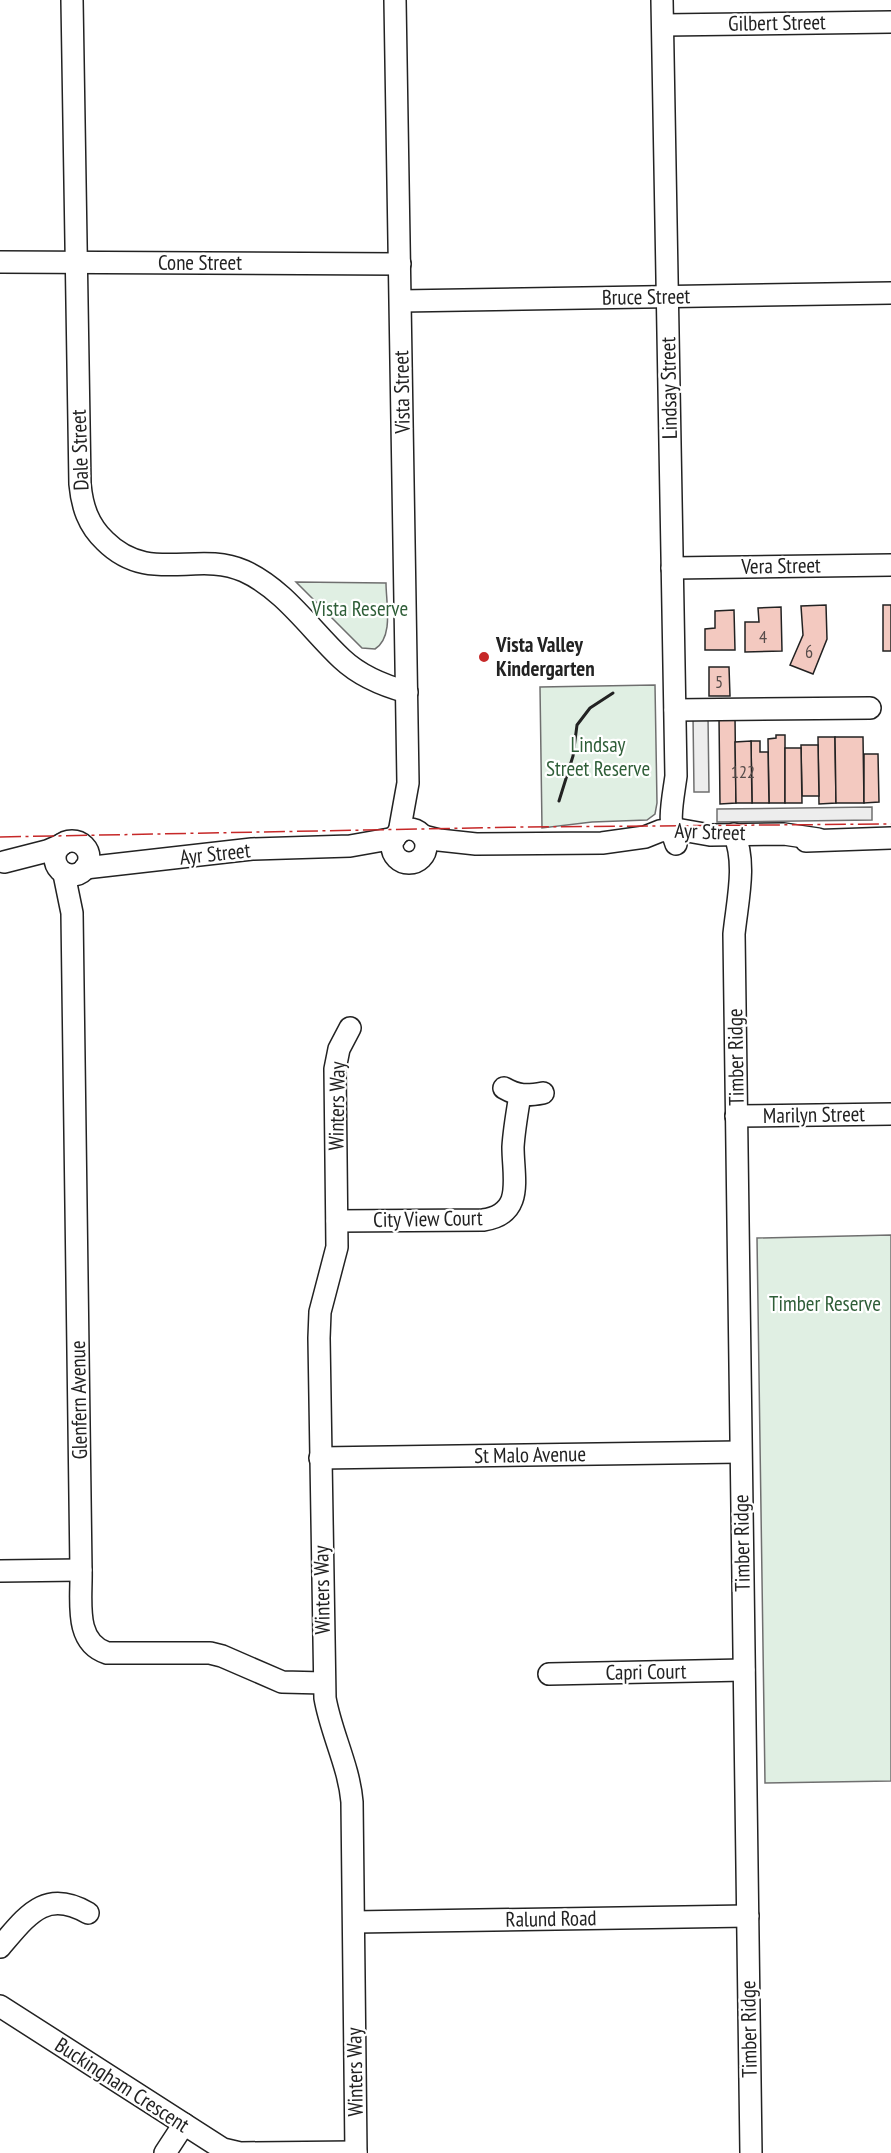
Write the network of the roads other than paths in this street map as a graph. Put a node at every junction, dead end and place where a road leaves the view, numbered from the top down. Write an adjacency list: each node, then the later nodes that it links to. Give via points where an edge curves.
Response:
1 (72, 0): 7 (street, Dale Street)
2 (395, 0): 8 (street, Vista Street)
3 (662, 0): 5 (street, Lindsay Street)
4 (891, 22): 5 (street, Gilbert Street)
5 (663, 25): 10 (street, Lindsay Street)
6 (0, 262): 7 (street, Cone Street)
7 (76, 262): 8 (street, Cone Street); 14 (street, Dale Street, via 80,484 84,510 97,534 117,552 137,561 220,565 254,576 276,592 344,660)
8 (400, 264): 11 (street, Vista Street)
9 (891, 293): 10 (street, Bruce Street)
10 (668, 296): 11 (street, Bruce Street); 13 (street, Lindsay Street)
11 (401, 301): 14 (street, Vista Street)
12 (891, 565): 13 (street, Vera Street)
13 (672, 568): 16 (street, Lindsay Street)
14 (407, 692): 19 (street, Vista Street)
15 (870, 708): 16 (street)
16 (675, 710): 17 (street, Lindsay Street, via 676,776 672,806)
17 (677, 835): 19 (street, Ayr Street, via 643,847 602,843); 20 (street, Ayr Street, via 703,847)
18 (891, 838): 20 (street, Ayr Street)
19 (409, 842): 22 (street, Ayr Street, via 252,849)
20 (734, 843): 28 (street, Timber Ridge, via 739,884 734,934)
21 (73, 844): 22 (street, Ayr Street, via 111,855); 23 (street, Ayr Street); 24 (street, Glenfern Avenue, via 88,854 88,864); 24 (street, via 59,847 55,857)
22 (152, 860): 24 (street, Ayr Street)
23 (2, 862): 24 (street, Ayr Street)
24 (72, 870): 32 (street, Glenfern Avenue)
25 (350, 1028): 29 (street, Winters Way, via 339,1049 335,1069)
26 (543, 1093): 29 (street, City View Court, via 512,1092 514,1190 504,1213 483,1220)
27 (891, 1114): 28 (street, Marilyn Street)
28 (736, 1116): 30 (street, Timber Ridge)
29 (337, 1221): 31 (street, Winters Way, via 334,1261 319,1323)
30 (740, 1452): 31 (street, St Malo Avenue); 34 (street, Timber Ridge)
31 (320, 1458): 36 (street, Winters Way)
32 (81, 1570): 33 (street); 36 (street, Glenfern Avenue, via 84,1633 101,1651 210,1653 282,1682)
33 (0, 1571)
34 (744, 1670): 35 (street, Capri Court); 38 (street, Timber Ridge)
35 (549, 1674)
36 (324, 1683): 39 (street, Winters Way, via 331,1727 351,1789)
37 (88, 1913): 40 (street, via 74,1905 48,1904 30,1913)
38 (748, 1916): 39 (street, Ralund Road); 45 (street, Timber Ridge)
39 (354, 1922): 43 (street, Winters Way)
40 (0, 1947)
41 (0, 2006): 42 (street, Buckingham Crescent)
42 (184, 2124): 43 (street, Buckingham Crescent, via 233,2152); 44 (street)
43 (356, 2152)
44 (165, 2153)
45 (751, 2153)

